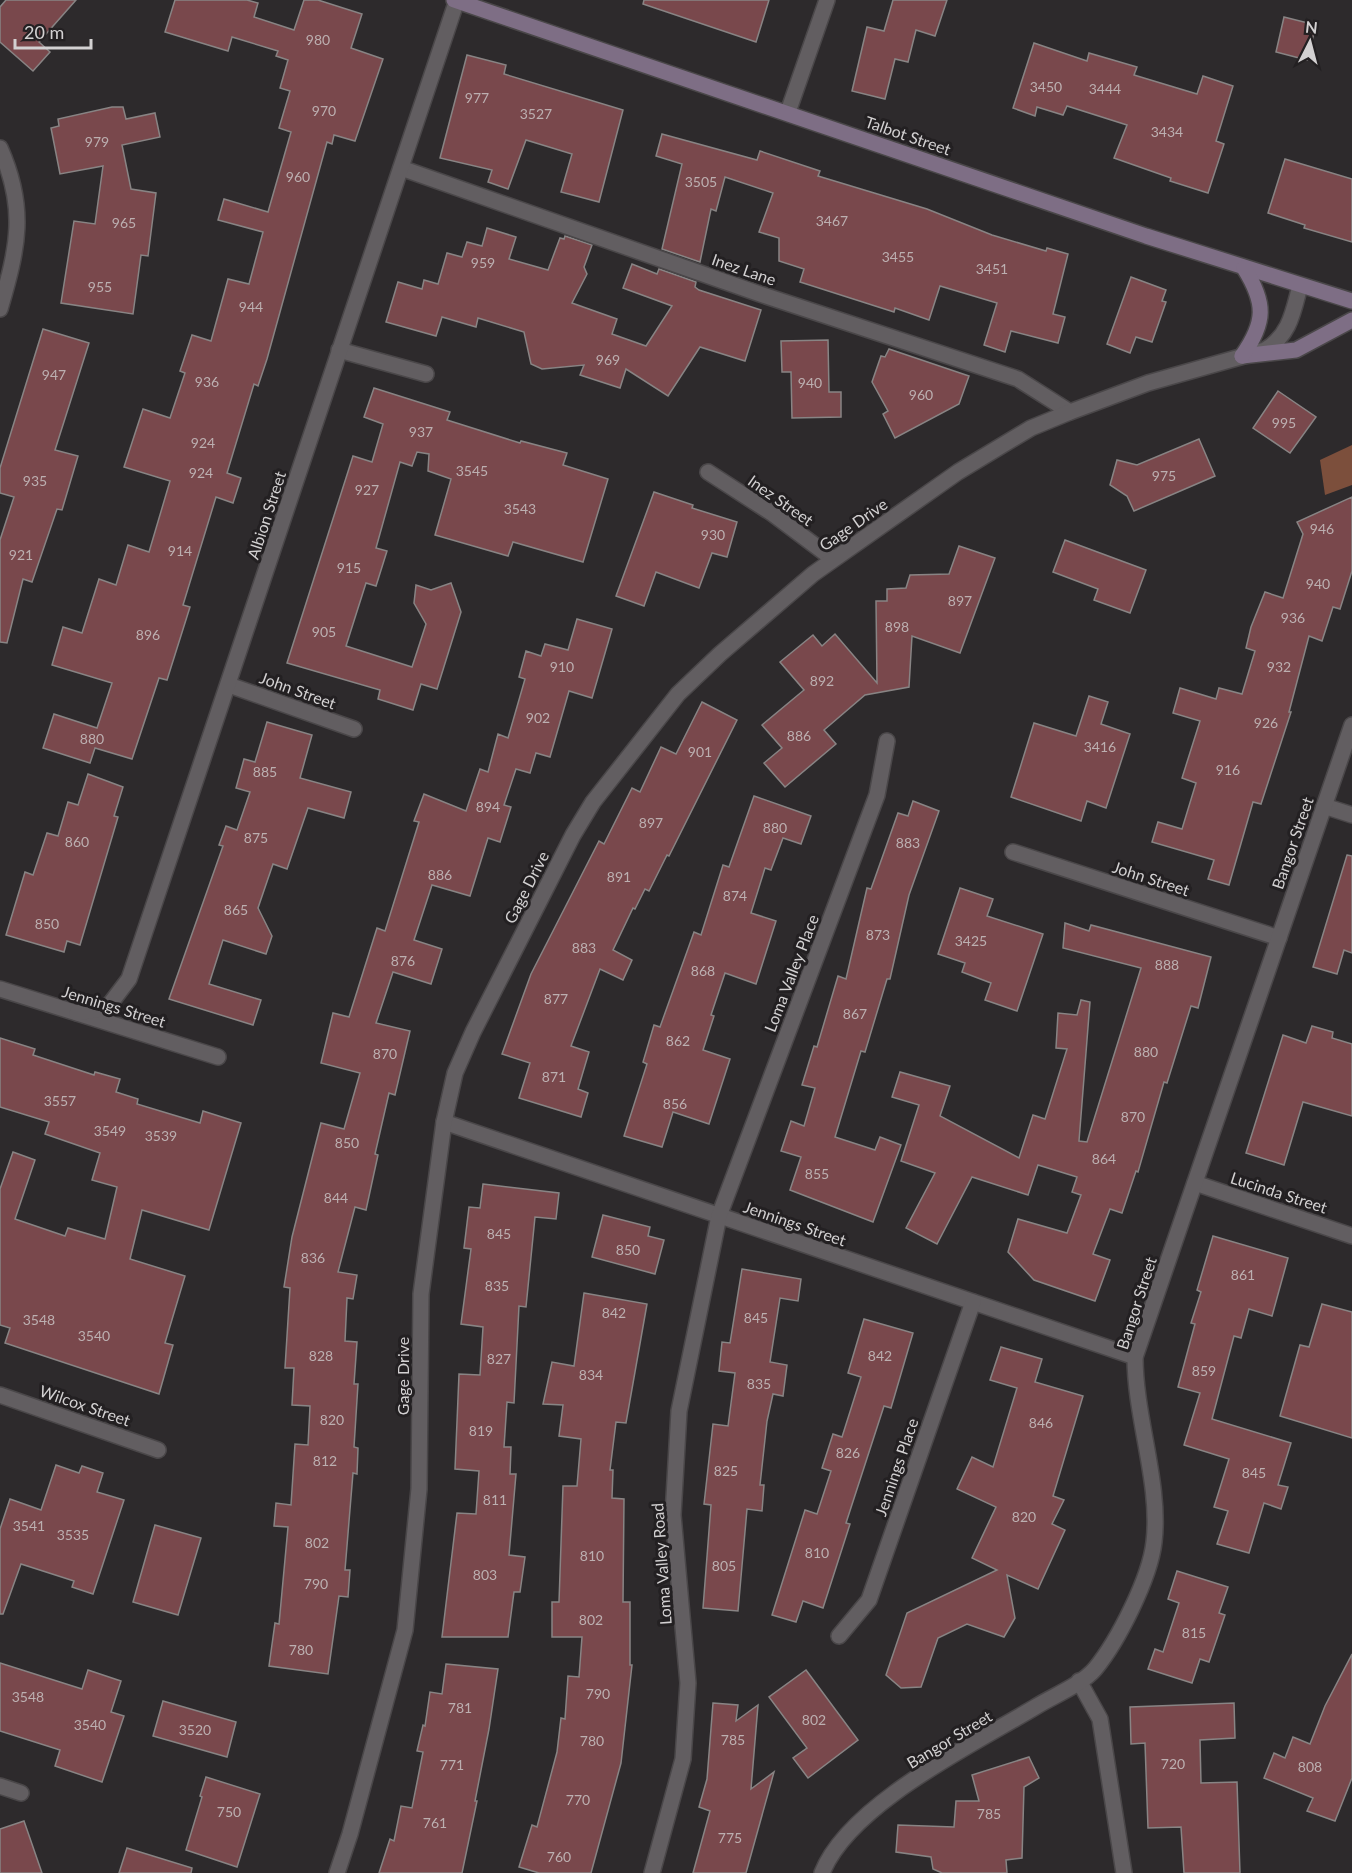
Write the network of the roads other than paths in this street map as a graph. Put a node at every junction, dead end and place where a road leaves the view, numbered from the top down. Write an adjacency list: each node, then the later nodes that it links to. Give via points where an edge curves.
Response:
1 (456, 0): 3 (main road, Talbot Street); 5 (street, Albion Street)
2 (827, 0): 3 (street)
3 (788, 112): 6 (main road, Talbot Street)
4 (0, 148): 9 (street, via 18,207 13,262)
5 (401, 168): 11 (street, Albion Street); 14 (street, Inez Lane, via 1018,380)
6 (1244, 268): 7 (main road, Talbot Street); 12 (main road, via 1259,298 1262,316 1257,333)
7 (1300, 286): 8 (main road, Talbot Street); 12 (street, Gage Drive, via 1279,342)
8 (1352, 301)
9 (0, 309)
10 (1352, 320): 12 (main road, via 1296,350)
11 (339, 350): 13 (street); 17 (street, Albion Street)
12 (1242, 356): 14 (street, Gage Drive, via 1148,383)
13 (426, 374)
14 (1070, 412): 16 (street, Gage Drive, via 1031,428 958,472)
15 (708, 472): 16 (street, Inez Street)
16 (833, 559): 28 (street, Gage Drive, via 678,694 593,802 473,1032 455,1073)
17 (229, 685): 19 (street, John Street); 26 (street, Albion Street, via 129,979 106,1008)
18 (1352, 725): 21 (street, Bangor Street)
19 (354, 729)
20 (887, 741): 30 (street, Loma Valley Place, via 877,795)
21 (1324, 806): 22 (street); 24 (street, Bangor Street)
22 (1352, 815)
23 (1013, 852): 24 (street, John Street)
24 (1279, 938): 29 (street, Bangor Street)
25 (0, 989): 26 (street, Jennings Street)
26 (77, 1013): 27 (street, Jennings Street)
27 (219, 1057)
28 (444, 1122): 30 (street, Jennings Street); 40 (street, Gage Drive, via 421,1294 419,1489 405,1629)
29 (1195, 1184): 31 (street, Lucinda Street); 33 (street, Bangor Street)
30 (719, 1216): 32 (street, Jennings Street); 41 (street, Loma Valley Road, via 679,1411 674,1515 688,1683 683,1759)
31 (1352, 1236)
32 (973, 1302): 33 (street, Jennings Street); 36 (street, Jennings Place, via 869,1600)
33 (1135, 1357): 37 (street, Bangor Street, via 1135,1386 1155,1510 1154,1544 1137,1600 1094,1670)
34 (0, 1395): 35 (street, Wilcox Street)
35 (158, 1450)
36 (839, 1636)
37 (1079, 1681): 42 (street, Bangor Street, via 881,1801 829,1854); 43 (street, via 1100,1719)
38 (0, 1786): 39 (street)
39 (21, 1793)
40 (337, 1873)
41 (652, 1873)
42 (822, 1873)
43 (1124, 1873)

